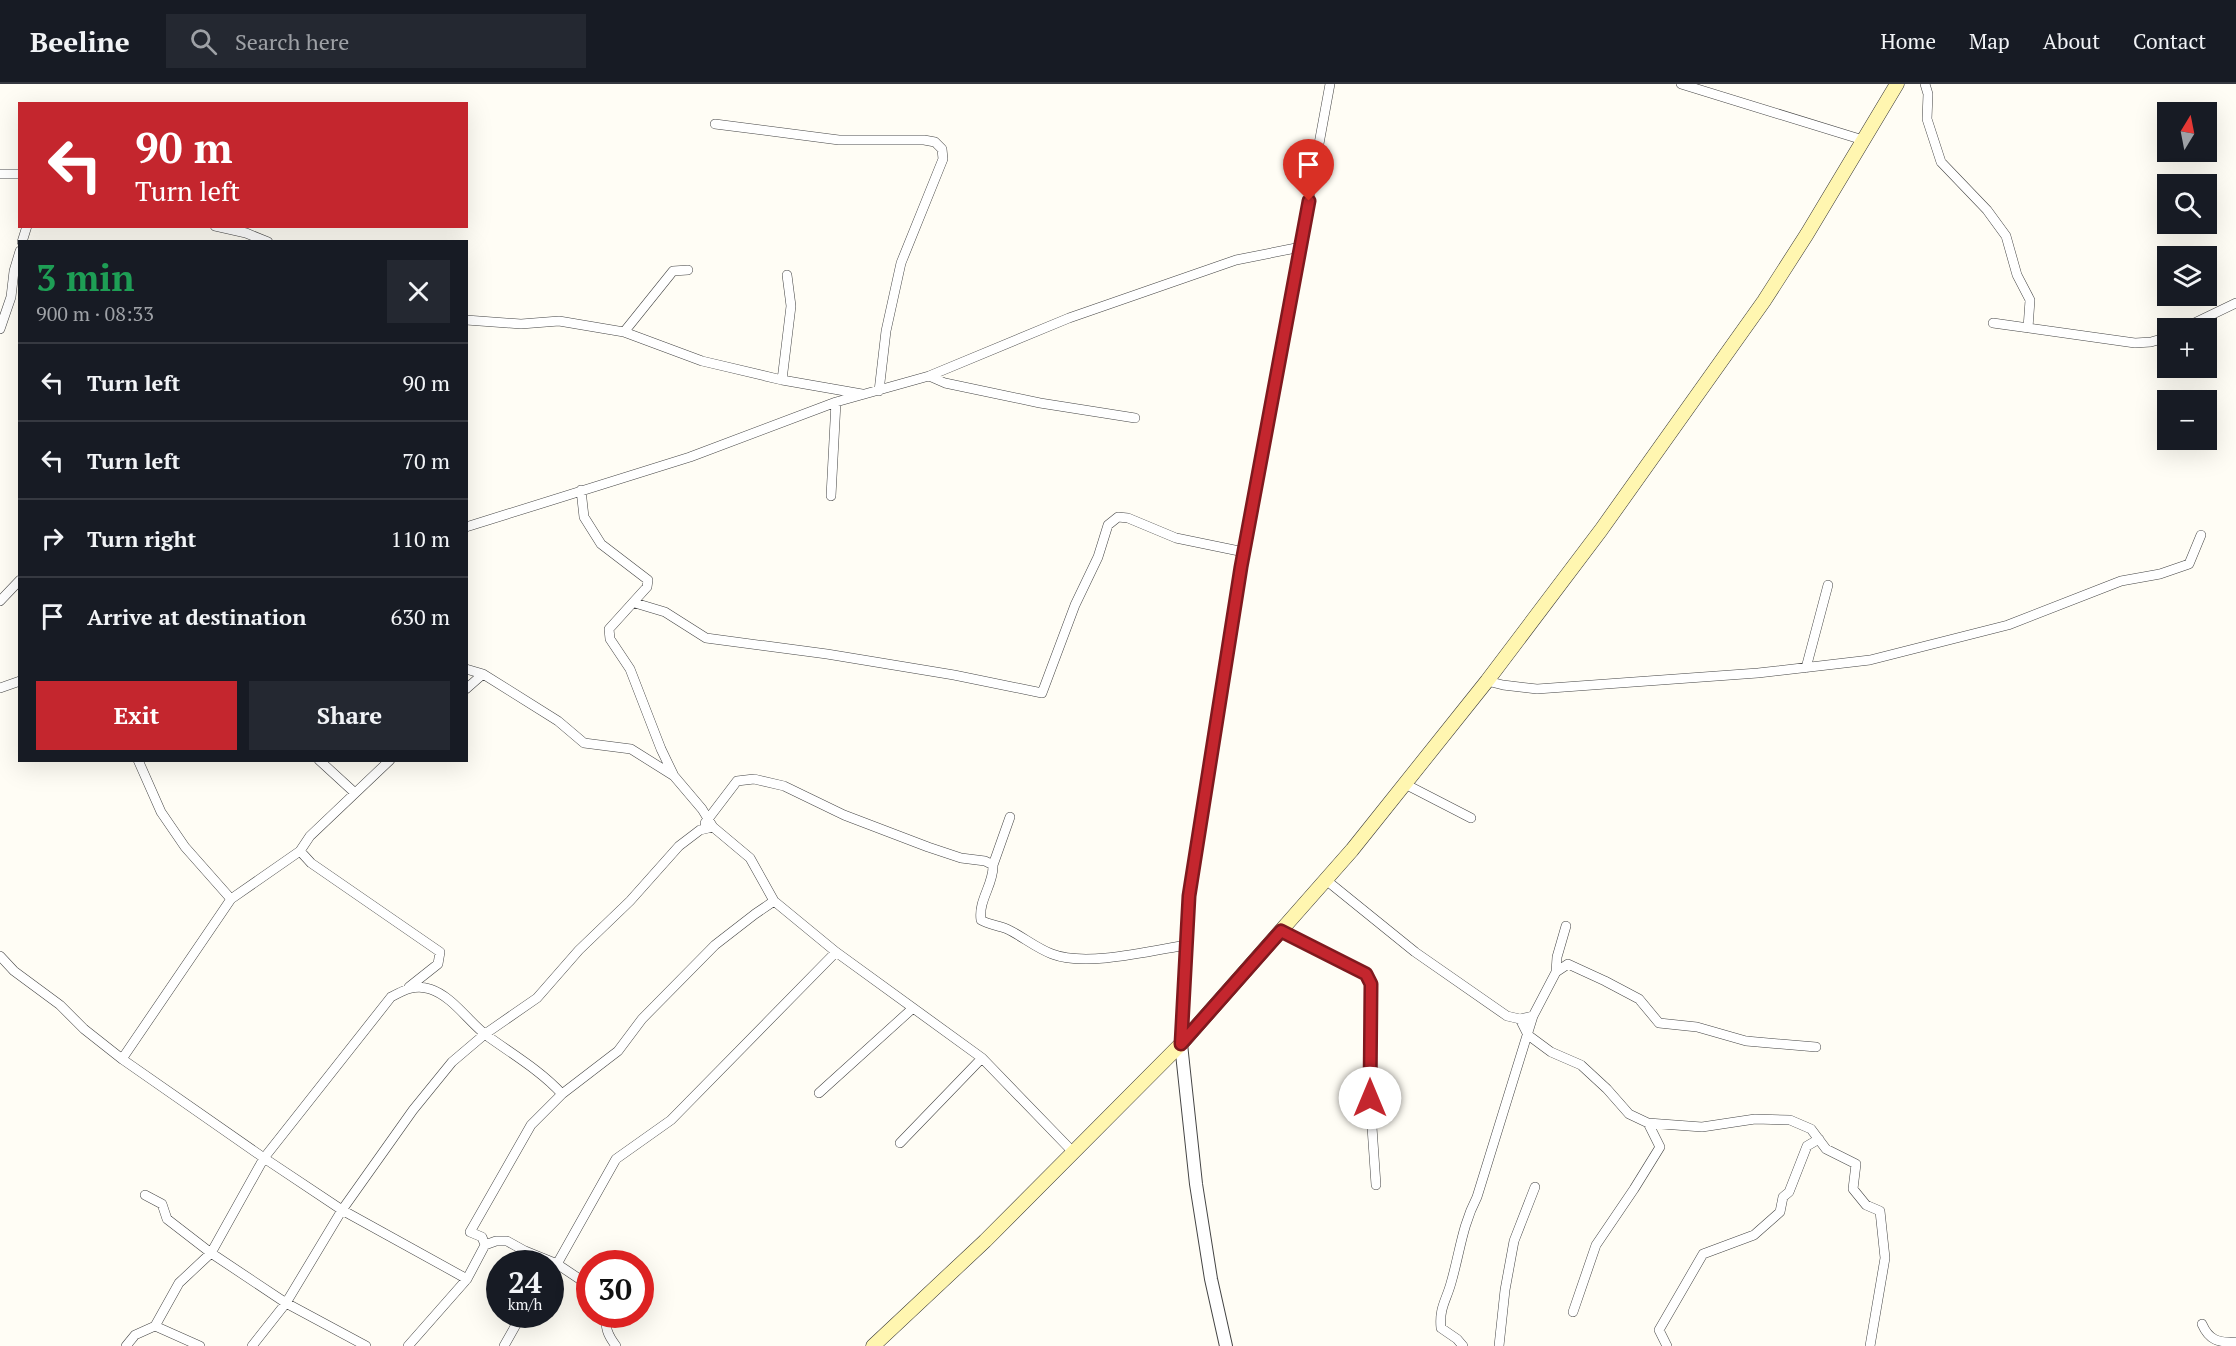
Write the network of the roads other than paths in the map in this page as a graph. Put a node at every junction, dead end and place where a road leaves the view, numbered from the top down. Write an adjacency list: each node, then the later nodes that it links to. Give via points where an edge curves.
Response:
1 (1330, 84): 11 (street)
2 (1681, 84): 6 (street)
3 (1897, 84): 6 (main road)
4 (1925, 84): 19 (street, via 1927,119 1941,162 2006,236 2017,275 2030,300)
5 (715, 124): 25 (street, via 838,140 924,140 942,149 943,159 901,263 886,331)
6 (1863, 140): 41 (main road, via 1764,301 1601,530)
7 (0, 174): 8 (street)
8 (18, 174)
9 (223, 228): 10 (street)
10 (262, 240)
11 (1301, 247): 23 (street, via 1236,260 1092,310); 33 (street)
12 (18, 258): 20 (street)
13 (688, 270): 21 (street, via 673,271)
14 (788, 275): 24 (street, via 791,306)
15 (2236, 303): 16 (street)
16 (2205, 318)
17 (468, 320): 21 (street, via 521,324 559,321)
18 (1993, 323): 19 (street)
19 (2028, 328): 22 (street, via 2135,343)
20 (0, 329)
21 (624, 332): 24 (street, via 702,361)
22 (2157, 340)
23 (929, 376): 25 (street); 28 (street, via 945,383 1040,403)
24 (782, 380): 26 (street)
25 (879, 391): 26 (street)
26 (865, 395): 27 (street)
27 (836, 402): 29 (street, via 690,458); 30 (street)
28 (1135, 418)
29 (581, 490): 31 (street); 37 (street, via 584,517 601,544 648,580)
30 (831, 496)
31 (468, 526)
32 (2201, 535): 38 (street, via 2189,564 2160,574 2121,581 2008,625 1870,660)
33 (1244, 552): 37 (street, via 1176,538 1128,518 1114,519 1108,525 1042,693 827,654 706,638 665,612); 61 (street, via 1189,896)
34 (18, 582): 36 (street)
35 (1828, 585): 38 (street)
36 (0, 602)
37 (635, 603): 48 (street, via 609,629 610,639 630,669)
38 (1806, 668): 41 (street, via 1537,689)
39 (468, 670): 40 (street)
40 (483, 674): 43 (street); 48 (street, via 584,743 632,749)
41 (1487, 681): 49 (main road)
42 (18, 682): 44 (street)
43 (468, 687)
44 (0, 688)
45 (139, 762): 57 (street, via 161,812 185,847)
46 (321, 762): 50 (street)
47 (388, 762): 50 (street)
48 (674, 776): 53 (street)
49 (1405, 784): 52 (street); 56 (main road)
50 (355, 793): 54 (street, via 310,836)
51 (1010, 817): 55 (street)
52 (1471, 818)
53 (710, 823): 55 (street, via 737,781 754,778 784,786 844,815 928,847); 58 (street, via 750,858); 69 (street, via 679,846 537,998)
54 (300, 851): 57 (street); 65 (street, via 311,863 440,952 438,964)
55 (993, 865): 61 (street, via 979,909 981,920 1007,929 1054,955 1101,958)
56 (1326, 880): 60 (main road); 68 (street, via 1415,952 1507,1016)
57 (231, 899): 74 (street)
58 (774, 901): 62 (street); 76 (street, via 715,945 642,1019 618,1051)
59 (1566, 926): 64 (street)
60 (1281, 931): 71 (main road); 82 (street, via 1366,974 1371,984 1370,1098)
61 (1186, 945): 71 (street)
62 (836, 952): 66 (street); 88 (street, via 671,1120 616,1159)
63 (0, 956): 74 (street)
64 (1556, 972): 67 (street); 72 (street, via 1568,964 1605,981 1639,999 1659,1023 1697,1027 1746,1041)
65 (409, 987): 69 (street, via 441,993); 81 (street, via 391,997)
66 (913, 1008): 73 (street); 75 (street)
67 (1533, 1016): 68 (street); 70 (street)
68 (1520, 1019): 70 (street)
69 (485, 1034): 76 (street); 85 (street, via 452,1062 419,1102)
70 (1528, 1035): 77 (street, via 1551,1052 1581,1065 1629,1114); 107 (street, via 1477,1197 1466,1218 1440,1314 1442,1328)
71 (1181, 1044): 80 (main road); 106 (street, via 1196,1184)
72 (1816, 1047)
73 (982, 1058): 79 (street); 80 (street)
74 (122, 1059): 81 (street)
75 (819, 1093)
76 (562, 1094): 86 (street, via 531,1125 470,1232)
77 (1648, 1123): 78 (street, via 1701,1128 1755,1119 1790,1120 1811,1129); 92 (street, via 1660,1148 1596,1245)
78 (1819, 1139): 109 (street, via 1807,1146 1780,1212 1754,1235 1703,1254 1659,1330); 110 (street, via 1826,1149 1856,1164 1853,1189 1866,1204 1880,1211 1885,1258)
79 (900, 1143)
80 (1073, 1152): 105 (main road)
81 (264, 1158): 85 (street); 89 (street)
82 (1376, 1185)
83 (1535, 1187): 108 (street, via 1514,1241)
84 (145, 1195): 89 (street, via 162,1204 167,1219)
85 (342, 1210): 90 (street); 91 (street)
86 (483, 1241): 87 (street, via 507,1241); 90 (street)
87 (523, 1250)
88 (560, 1250)
89 (211, 1253): 91 (street); 94 (street, via 179,1283)
90 (467, 1279): 102 (street)
91 (286, 1303): 100 (street); 101 (street)
92 (1573, 1312)
93 (2202, 1324): 97 (street, via 2207,1336 2220,1343)
94 (155, 1326): 98 (street, via 135,1335); 99 (street)
95 (514, 1328): 103 (street)
96 (605, 1328): 104 (street)
97 (2236, 1342)
98 (126, 1346)
99 (200, 1346)
100 (252, 1346)
101 (366, 1346)
102 (408, 1346)
103 (504, 1346)
104 (616, 1346)
105 (873, 1346)
106 (1226, 1346)
107 (1463, 1346)
108 (1499, 1346)
109 (1667, 1346)
110 (1870, 1346)

